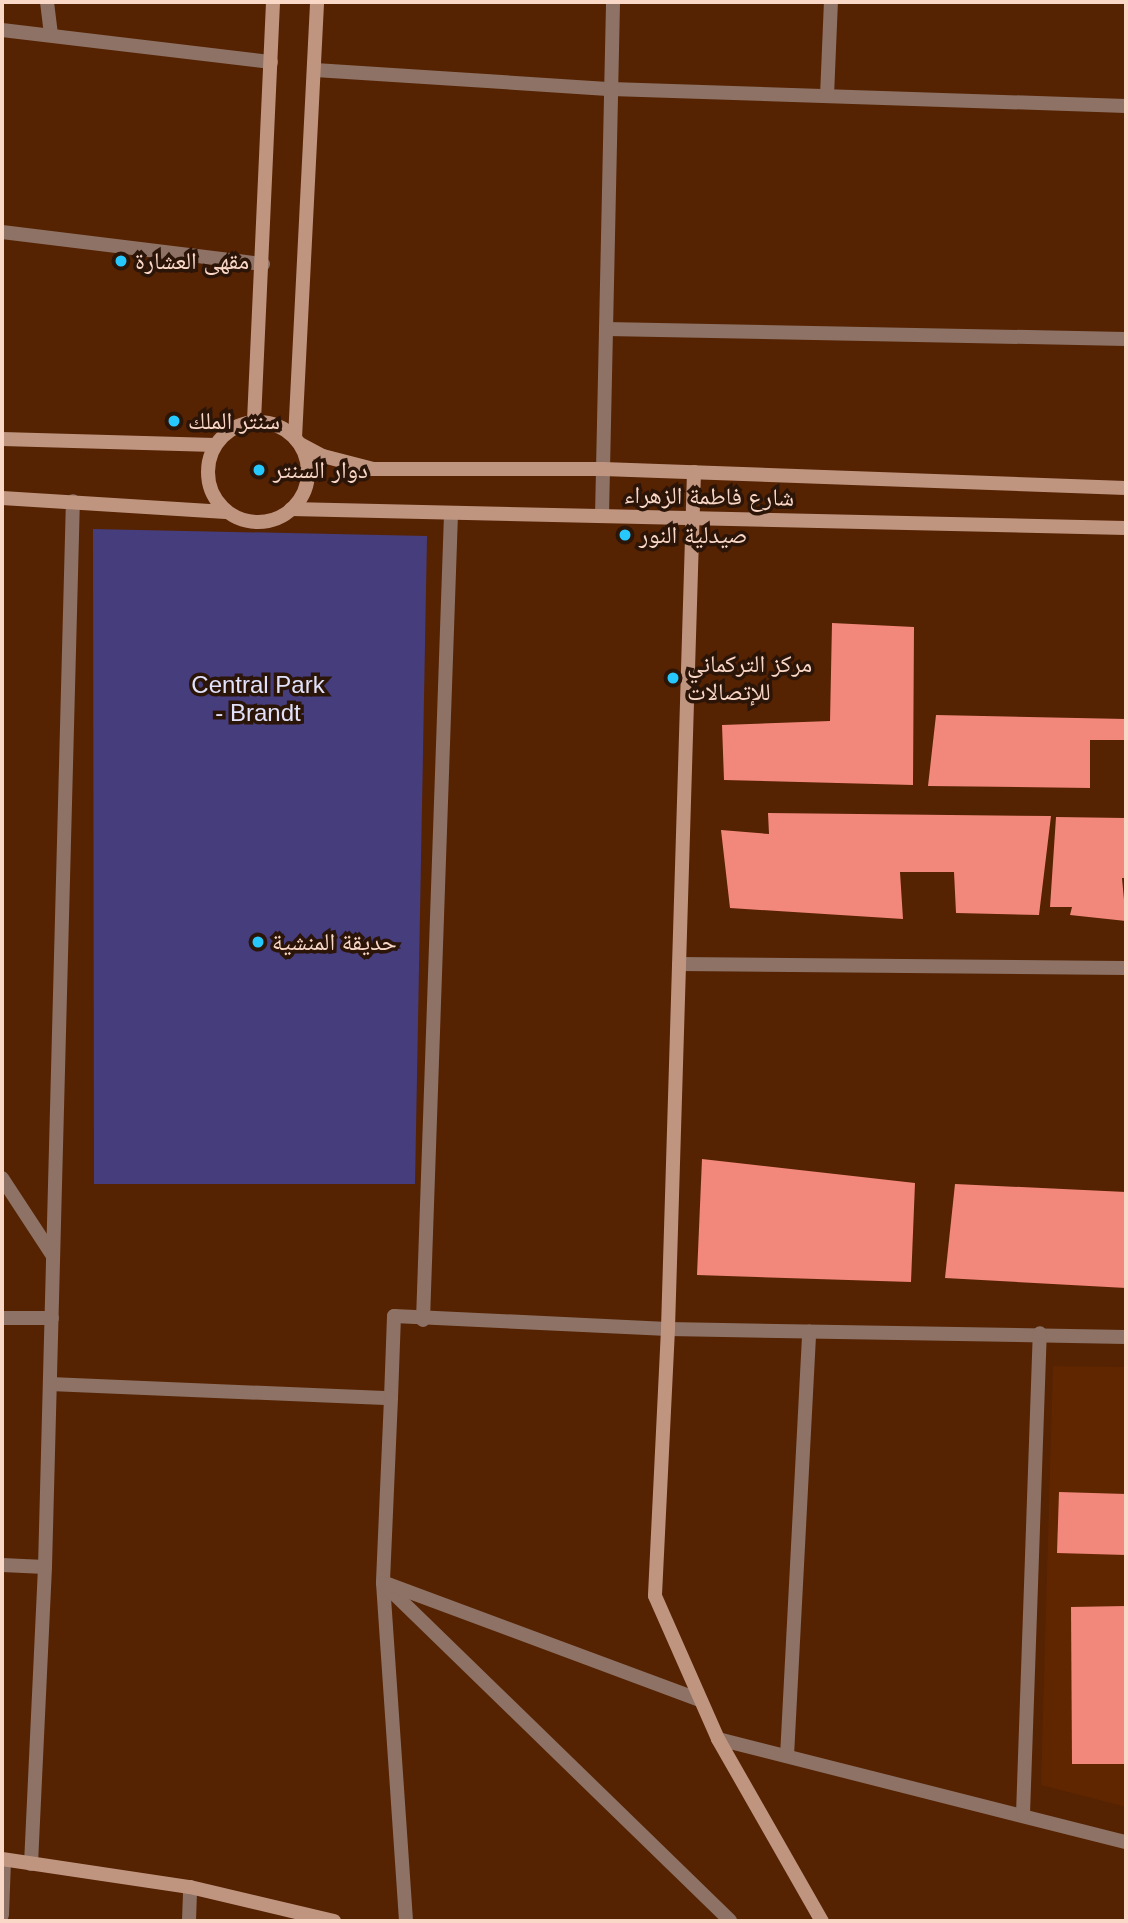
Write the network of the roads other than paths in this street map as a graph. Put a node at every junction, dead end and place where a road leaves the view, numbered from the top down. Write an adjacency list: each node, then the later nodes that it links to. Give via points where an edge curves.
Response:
1 (47, 2): 7 (street)
2 (273, 2): 8 (main road)
3 (317, 2): 9 (main road)
4 (613, 2): 10 (street)
5 (831, 2): 11 (street)
6 (2, 30): 7 (street)
7 (51, 35): 8 (street)
8 (271, 62): 14 (main road)
9 (315, 70): 10 (street); 19 (main road)
10 (611, 89): 11 (street); 15 (street)
11 (827, 96): 12 (street)
12 (1126, 106)
13 (2, 232): 14 (street)
14 (263, 264): 17 (main road)
15 (606, 329): 16 (street); 21 (street)
16 (1126, 339)
17 (254, 421): 19 (main road, via 269,422); 20 (main road, via 231,428)
18 (2, 439): 20 (main road)
19 (297, 441): 21 (main road, شارع فاطمة الزهراء, via 323,456 373,469); 26 (main road, via 306,457 306,485)
20 (215, 445): 27 (main road, via 209,458 209,488)
21 (603, 469): 22 (main road, شارع فاطمة الزهراء); 29 (street)
22 (694, 472): 23 (main road, شارع فاطمة الزهراء); 30 (main road)
23 (1126, 488)
24 (2, 498): 25 (main road)
25 (73, 502): 27 (main road); 35 (street)
26 (291, 509): 27 (main road, via 260,522); 28 (main road, شارع فاطمة الزهراء)
27 (226, 512)
28 (451, 513): 29 (main road, شارع فاطمة الزهراء); 38 (street)
29 (602, 516): 30 (main road, شارع فاطمة الزهراء)
30 (693, 519): 31 (main road, شارع فاطمة الزهراء); 32 (main road)
31 (1126, 528)
32 (679, 964): 33 (street); 39 (main road)
33 (1126, 968)
34 (2, 1178): 35 (street)
35 (53, 1256): 37 (street)
36 (2, 1318): 37 (street)
37 (52, 1318): 43 (street)
38 (423, 1320): 39 (street); 44 (street, via 394,1316)
39 (668, 1329): 40 (street); 48 (main road, via 655,1595)
40 (809, 1332): 41 (street); 50 (street)
41 (1040, 1333): 42 (street); 51 (street)
42 (1126, 1337)
43 (50, 1384): 44 (street); 46 (street)
44 (391, 1398): 47 (street)
45 (2, 1565): 46 (street)
46 (45, 1567): 54 (street)
47 (383, 1583): 48 (street); 59 (street); 60 (street)
48 (698, 1699): 49 (main road)
49 (718, 1739): 50 (street); 61 (main road)
50 (787, 1756): 51 (street)
51 (1023, 1814): 52 (street)
52 (1126, 1842)
53 (3, 1860): 54 (main road); 56 (street)
54 (31, 1864): 55 (main road)
55 (190, 1887): 57 (street); 58 (main road)
56 (2, 1914)
57 (189, 1921)
58 (334, 1921)
59 (405, 1921)
60 (730, 1921)
61 (822, 1921)

